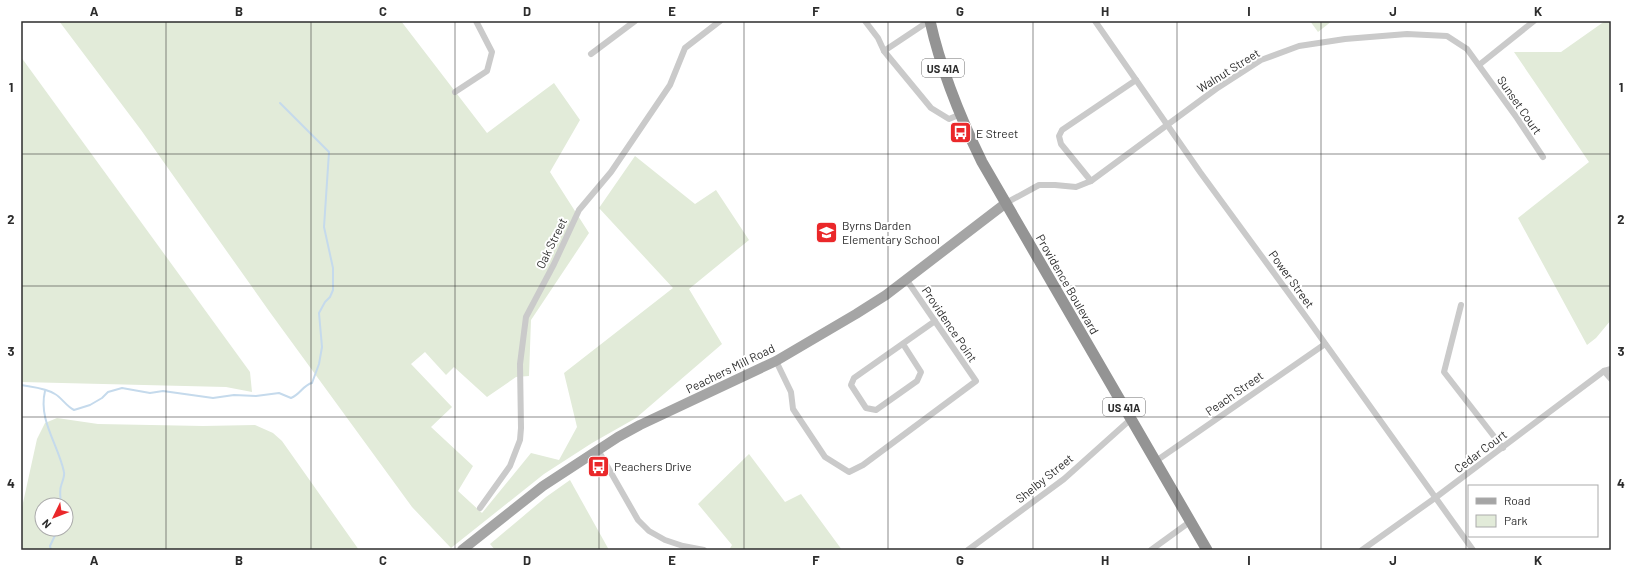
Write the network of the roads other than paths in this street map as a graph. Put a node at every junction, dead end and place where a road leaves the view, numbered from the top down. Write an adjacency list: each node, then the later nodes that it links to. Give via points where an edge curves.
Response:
1 (476, 21): 12 (street, via 492,52 487,71)
2 (635, 21): 9 (street)
3 (720, 21): 32 (street, Oak Street, via 685,48 666,91 611,172 579,210 526,317 520,364 520,440 510,466)
4 (865, 21): 8 (street)
5 (930, 21): 8 (street); 13 (highway, Providence Boulevard / US 41A, via 946,78)
6 (1095, 21): 11 (street, Power Street)
7 (1533, 21): 10 (street)
8 (884, 51): 13 (street, via 932,108 949,119)
9 (591, 54)
10 (1479, 66): 14 (street, Walnut Street, via 1467,49 1447,36 1407,34 1299,46 1261,60); 15 (street, Sunset Court)
11 (1136, 80): 14 (street, Power Street); 16 (street, via 1062,130 1059,136 1061,144)
12 (456, 92)
13 (961, 114): 17 (highway, Providence Boulevard / US 41A, via 982,162)
14 (1167, 125): 16 (street, Walnut Street); 22 (street, Power Street)
15 (1542, 157)
16 (1091, 181): 17 (street, Walnut Street, via 1076,187 1039,185)
17 (1006, 203): 18 (main road, Peachers Mill Road); 27 (highway, Providence Boulevard / US 41A)
18 (906, 279): 20 (street, Providence Point); 23 (main road, Peachers Mill Road, via 856,314)
19 (1461, 305): 28 (street, via 1444,372)
20 (935, 321): 21 (street); 23 (street, Providence Point, via 976,381 885,450 849,472 825,457 793,409 791,392)
21 (903, 344): 21 (street, via 854,378 851,385 866,408 876,410 920,377 921,372)
22 (1325, 344): 30 (street, Peach Street); 31 (street, Power Street)
23 (776, 361): 29 (main road, Peachers Mill Road, via 640,425)
24 (1611, 369): 25 (street, Cedar Court)
25 (1604, 371): 26 (street); 28 (street, Cedar Court)
26 (1611, 379)
27 (1131, 419): 30 (highway, Providence Boulevard / US 41A); 36 (street, Shelby Street, via 1064,479)
28 (1503, 448): 31 (street, Cedar Court)
29 (598, 450): 34 (main road, Peachers Mill Road, via 543,486); 35 (street, via 638,520 649,531 665,540)
30 (1156, 461): 33 (highway, Providence Boulevard / US 41A)
31 (1435, 498): 39 (street, Cedar Court); 40 (street, Power Street)
32 (480, 508)
33 (1191, 521): 37 (street); 38 (highway, Providence Boulevard / US 41A)
34 (462, 550)
35 (704, 550)
36 (968, 550)
37 (1151, 550)
38 (1207, 550)
39 (1362, 550)
40 (1473, 550)

